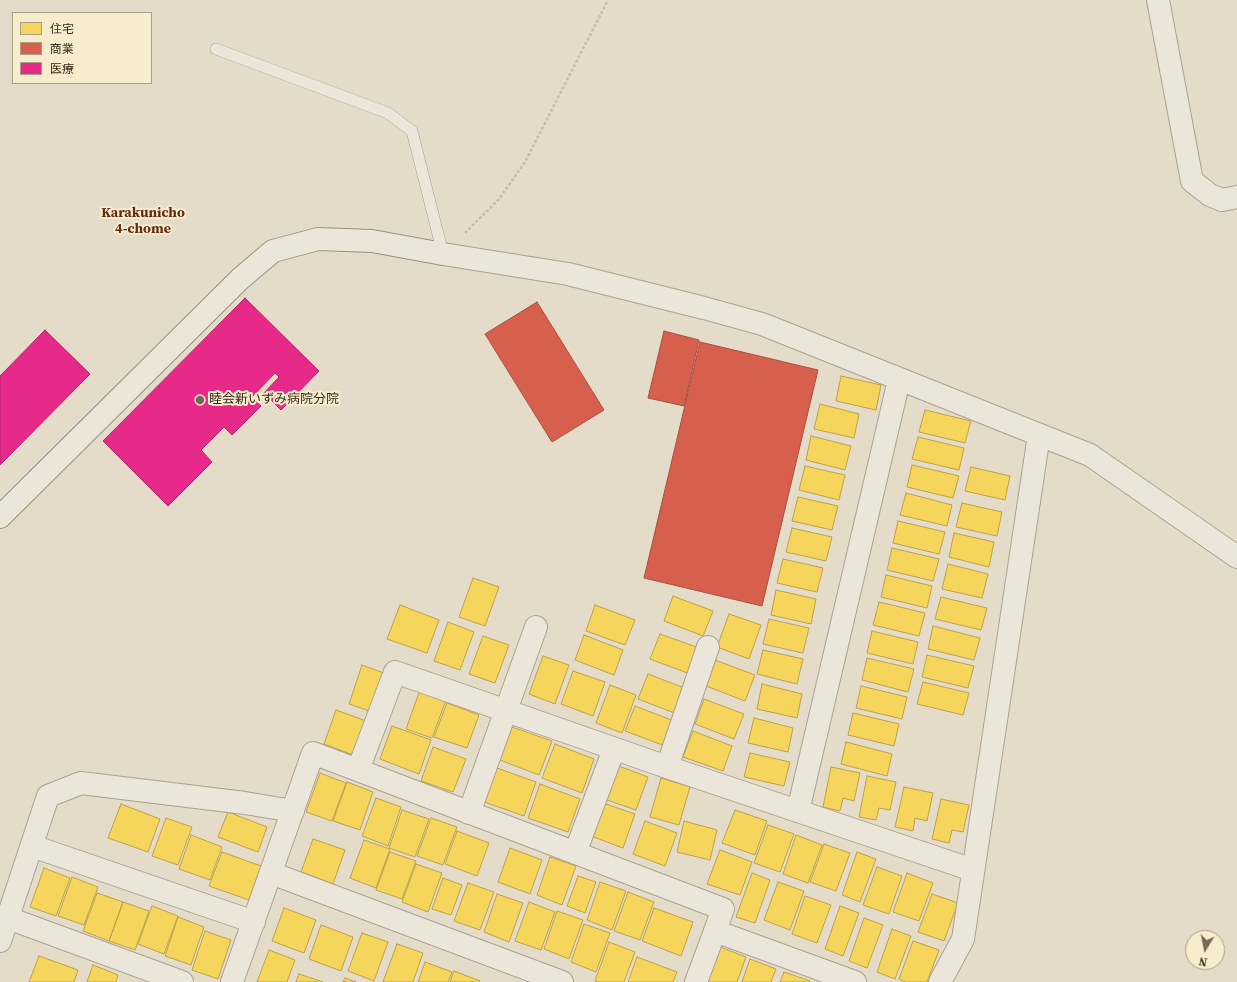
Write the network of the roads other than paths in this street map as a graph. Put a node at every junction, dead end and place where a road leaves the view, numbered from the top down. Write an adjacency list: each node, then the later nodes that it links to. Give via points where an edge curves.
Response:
1 (1158, 0): 3 (street, via 1192,180 1210,195 1222,200)
2 (216, 49): 4 (lane, via 388,113 412,131)
3 (1237, 197)
4 (443, 254): 5 (street, via 568,274 762,324); 7 (street, via 372,242 318,239 273,251 240,279)
5 (898, 380): 6 (street); 16 (street)
6 (1039, 435): 8 (street, via 1090,455); 20 (street)
7 (0, 517)
8 (1237, 557)
9 (536, 627): 11 (street)
10 (708, 647): 13 (street)
11 (506, 711): 12 (street); 14 (street, via 395,672); 17 (street)
12 (614, 749): 13 (street); 19 (street)
13 (666, 767): 16 (street)
14 (358, 770): 15 (street, via 313,754); 17 (street)
15 (293, 811): 18 (street, via 81,783 48,796); 21 (street)
16 (798, 811): 20 (street)
17 (469, 813): 19 (street)
18 (32, 846): 22 (street); 23 (street)
19 (575, 853): 24 (street, via 723,909)
20 (973, 870): 31 (street, via 963,940)
21 (271, 873): 23 (street); 28 (street)
22 (8, 918): 25 (street); 26 (street)
23 (254, 922): 27 (street)
24 (715, 931): 29 (street); 30 (street)
25 (0, 941)
26 (182, 982)
27 (232, 982)
28 (562, 982)
29 (696, 982)
30 (855, 982)
31 (940, 982)

